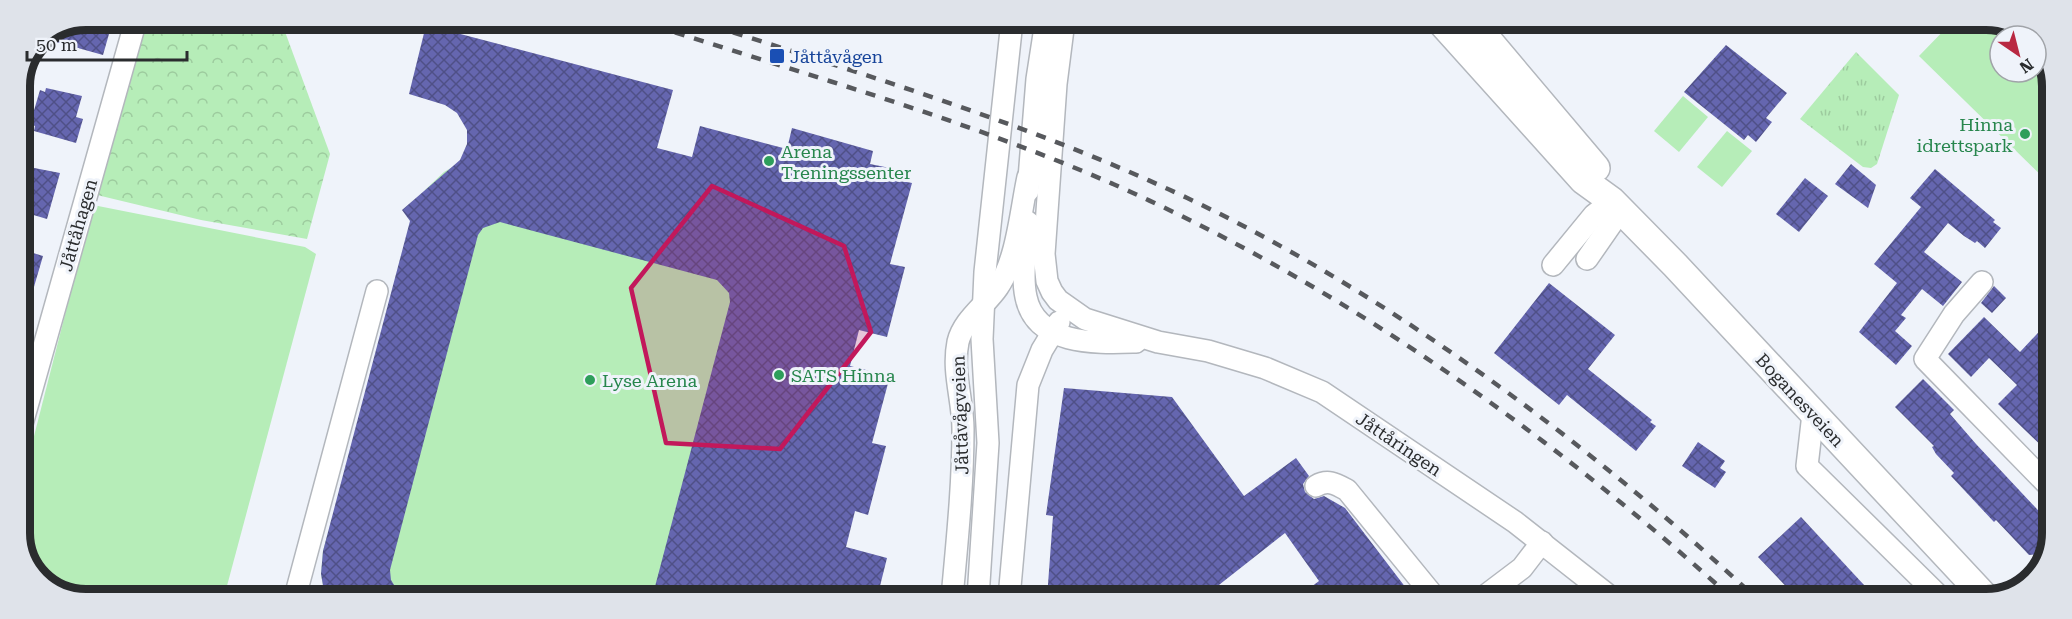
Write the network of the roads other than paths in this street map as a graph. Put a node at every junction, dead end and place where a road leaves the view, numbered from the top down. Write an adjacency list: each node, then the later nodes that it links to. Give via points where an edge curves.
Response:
1 (132, 30): 17 (street, Jåttåhagen)
2 (1011, 30): 13 (street)
3 (1045, 30): 7 (street, Jåttåvågveien)
4 (1063, 30): 14 (street, via 1044,254 1047,281)
5 (1448, 30): 8 (main road, Boganesveien, via 1583,180)
6 (1480, 30): 8 (main road, Boganesveien, via 1597,169)
7 (1028, 177): 13 (street, Jåttåvågveien, via 1007,269 999,287); 15 (street, Jåttåvågveien, via 1026,299 1032,314)
8 (1617, 206): 9 (street); 10 (street, via 1594,215); 18 (main road, Boganesveien)
9 (1587, 259)
10 (1553, 265)
11 (1982, 282): 19 (street, via 1954,314 1925,359)
12 (377, 291): 22 (street)
13 (984, 302): 23 (street, Jåttåvågveien, via 959,339 956,358 963,436 962,501); 24 (street, via 982,339 988,443)
14 (1068, 308): 15 (street); 16 (street, Jåttåringen, via 1085,319)
15 (1052, 333): 16 (street, Jåttåringen, via 1101,343); 25 (street, via 1028,385)
16 (1158, 342): 21 (street, Jåttåringen, via 1208,351 1265,368 1322,392)
17 (30, 383)
18 (1813, 414): 29 (street, via 1807,466); 30 (main road, Boganesveien)
19 (2042, 479)
20 (1316, 486): 26 (street, via 1323,482 1347,490)
21 (1542, 542): 27 (street, via 1522,568); 28 (street, Jåttåringen)
22 (297, 589)
23 (953, 589)
24 (979, 589)
25 (1010, 589)
26 (1428, 589)
27 (1494, 589)
28 (1601, 589)
29 (1932, 589)
30 (1978, 589)

